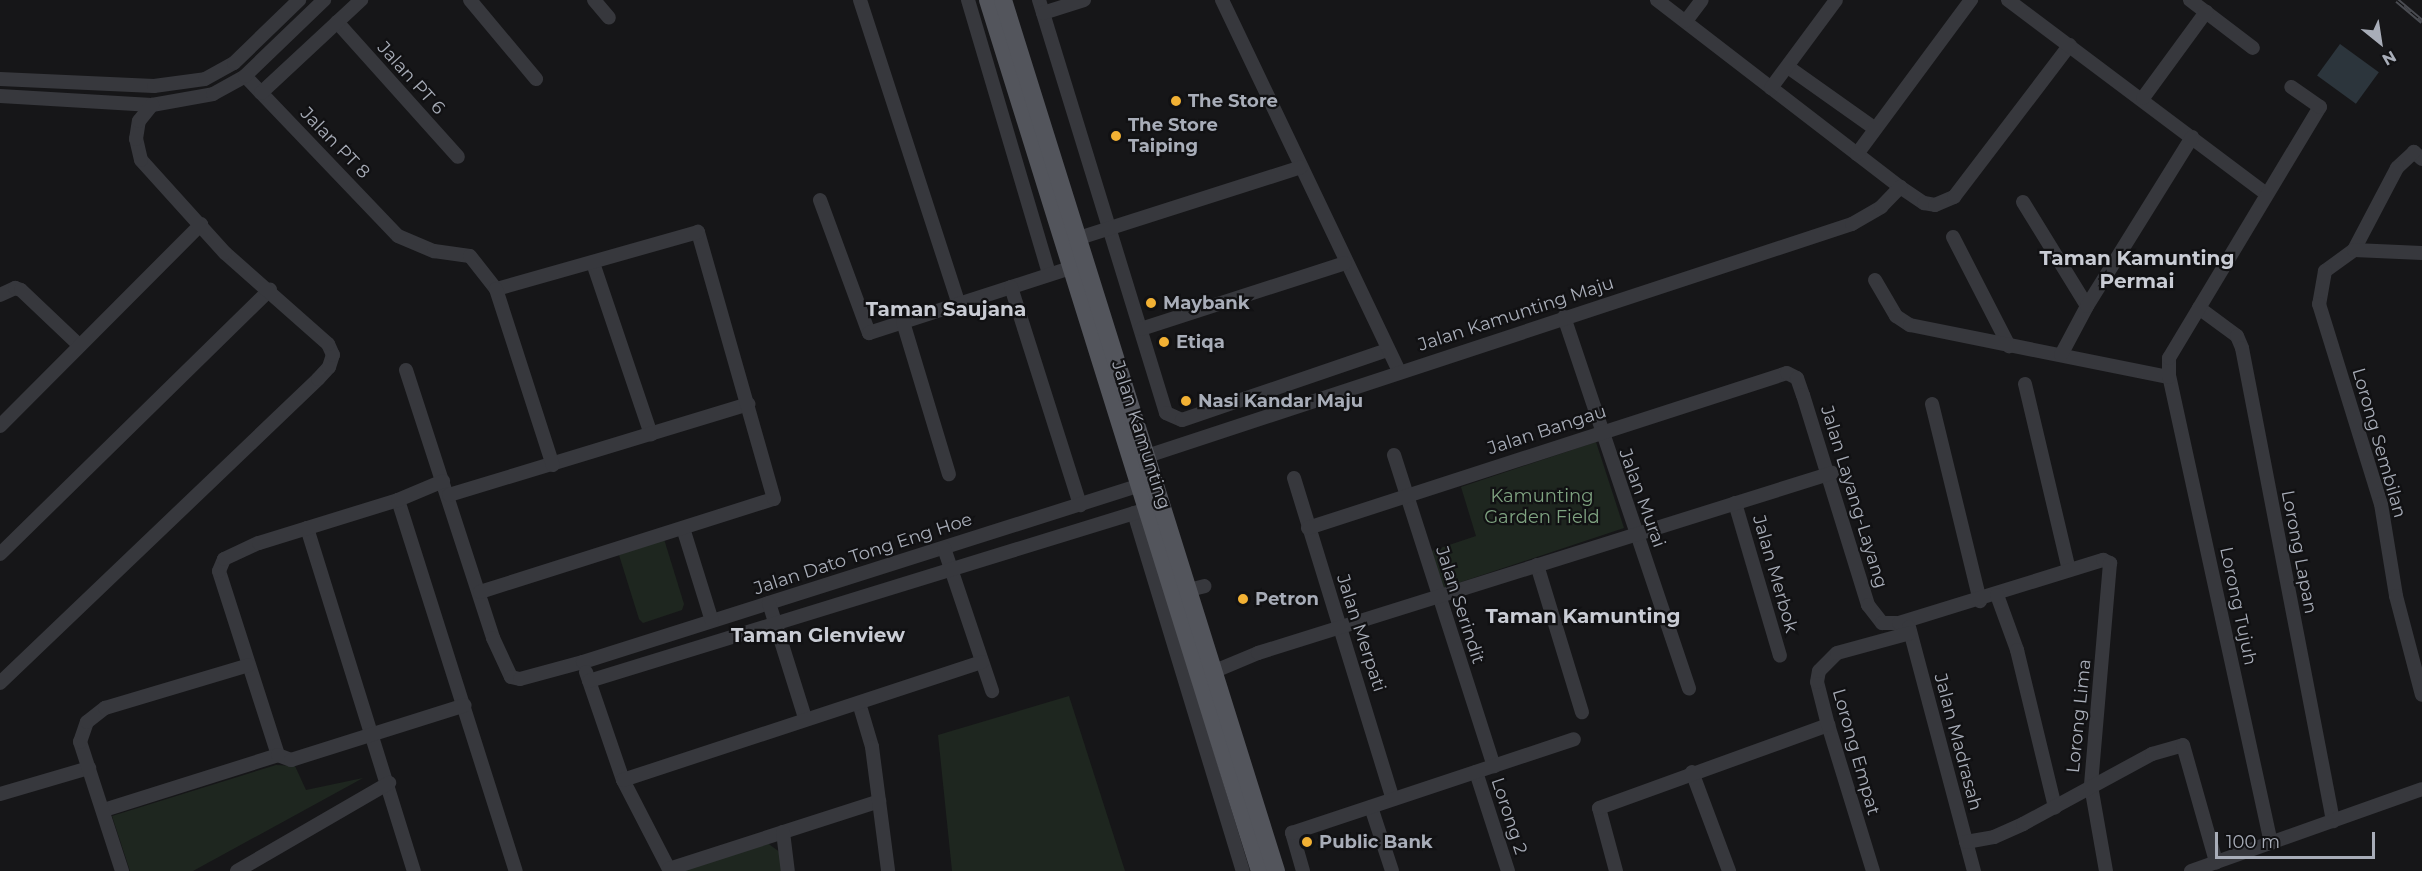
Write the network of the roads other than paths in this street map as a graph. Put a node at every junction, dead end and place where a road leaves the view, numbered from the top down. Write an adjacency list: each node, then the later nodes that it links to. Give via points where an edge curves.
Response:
1 (299, 0): 26 (street)
2 (324, 0): 27 (street)
3 (361, 0): 22 (street)
4 (470, 0): 29 (street)
5 (594, 0): 20 (street)
6 (860, 0): 64 (street)
7 (968, 0): 58 (street)
8 (988, 0): 57 (main road, Jalan Kamunting)
9 (1004, 0): 52 (main road, Jalan Kamunting)
10 (1084, 0): 18 (street)
11 (1222, 0): 44 (street)
12 (1657, 0): 21 (street)
13 (1702, 0): 21 (street)
14 (1836, 0): 25 (street)
15 (1971, 0): 39 (street)
16 (2007, 0): 23 (street)
17 (2190, 0): 19 (street)
18 (1041, 7): 50 (street)
19 (2206, 12): 24 (street); 35 (street)
20 (609, 18)
21 (1686, 21): 32 (street)
22 (337, 22): 33 (street); 42 (street, Jalan PT 6)
23 (2070, 45): 35 (street); 45 (street, via 1954,197 1935,205 1924,203)
24 (2253, 48)
25 (1788, 67): 32 (street); 39 (street)
26 (223, 70): 28 (street, via 185,84 154,86); 30 (street)
27 (245, 76): 30 (street); 33 (street, Jalan PT 8)
28 (0, 79)
29 (536, 79)
30 (232, 84): 37 (street, via 213,94)
31 (2291, 87): 46 (street, via 2320,107)
32 (1772, 88): 41 (street)
33 (261, 93): 62 (street, Jalan PT 8, via 398,236 434,252 470,256)
34 (0, 96): 36 (street)
35 (2143, 98): 40 (street)
36 (132, 104): 37 (street); 38 (street)
37 (152, 105): 38 (street)
38 (139, 121): 49 (street, via 135,139 141,160)
39 (1874, 128): 41 (street)
40 (2192, 137): 46 (street); 65 (street)
41 (1857, 154): 45 (street)
42 (458, 157)
43 (2422, 159): 53 (street, via 2414,152 2397,168)
44 (1301, 166): 50 (street); 56 (street)
45 (1900, 187): 67 (street, Jalan Kamunting Maju, via 1875,211 1852,224)
46 (2265, 193): 66 (street)
47 (820, 200): 68 (street, via 869,333)
48 (2023, 202): 65 (street)
49 (201, 224): 61 (street, via 225,253); 70 (street)
50 (1111, 229): 52 (street); 69 (street)
51 (1953, 237): 71 (street)
52 (1079, 238): 85 (main road, Jalan Kamunting)
53 (2354, 250): 54 (street); 125 (street, Lorong Sembilan, via 2325,271 2319,304 2381,504 2396,596)
54 (2422, 253)
55 (593, 263): 62 (street); 79 (street, via 698,232); 83 (street)
56 (1345, 263): 69 (street); 72 (street)
57 (1073, 267): 58 (street); 85 (main road, Jalan Kamunting)
58 (1049, 274): 60 (street)
59 (1875, 280): 71 (street, via 1896,316 1910,325)
60 (1011, 288): 64 (street); 96 (street)
61 (270, 290): 103 (street); 122 (street, via 328,344 333,355 329,367)
62 (496, 290): 86 (street)
63 (0, 295): 70 (street, via 15,288 21,290)
64 (960, 304): 68 (street)
65 (2087, 306): 73 (street)
66 (2199, 308): 76 (street, via 2174,346); 148 (street, Lorong Lapan, via 2237,336 2242,348)
67 (1564, 318): 75 (street, Jalan Kamunting Maju); 82 (street, Jalan Murai)
68 (903, 322): 88 (street)
69 (1141, 329): 72 (street, via 1166,413 1182,420)
70 (80, 346): 81 (street)
71 (2009, 346): 73 (street)
72 (1388, 350): 75 (street)
73 (2061, 355): 76 (street)
74 (406, 370): 90 (street)
75 (1399, 371): 85 (street, Jalan Kamunting Maju)
76 (2169, 377): 151 (street, Lorong Tujuh)
77 (1797, 378): 82 (street, Jalan Bangau, via 1787,373); 87 (street, Jalan Layang-Layang)
78 (2025, 384): 106 (street)
79 (748, 404): 83 (street); 99 (street, via 774,499)
80 (1932, 404): 110 (street)
81 (0, 426)
82 (1600, 431): 93 (street, Jalan Bangau); 101 (street, Jalan Murai)
83 (651, 434): 86 (street)
84 (1394, 455): 93 (street, Jalan Serindit)
85 (1140, 458): 91 (main road, Jalan Kamunting)
86 (553, 465): 92 (street)
87 (1830, 473): 95 (street); 114 (street, Jalan Layang-Layang, via 1868,605 1882,623)
88 (949, 474)
89 (1294, 478): 100 (street, Jalan Merpati)
90 (443, 481): 92 (street); 94 (street)
91 (1148, 483): 96 (street, Jalan Dato Tong Eng Hoe); 97 (main road, Jalan Kamunting)
92 (449, 495): 107 (street)
93 (1406, 496): 100 (street, Jalan Bangau); 109 (street, Jalan Serindit)
94 (398, 500): 98 (street); 127 (street)
95 (1736, 503): 101 (street); 116 (street, Jalan Merbok)
96 (1080, 505): 102 (street, Jalan Dato Tong Eng Hoe)
97 (1149, 508): 105 (street); 120 (main road, Jalan Kamunting, via 1197,588); 159 (street); 160 (main road, Jalan Kamunting)
98 (307, 528): 119 (street, via 236,551 224,559 219,571); 131 (street)
99 (683, 528): 107 (street); 112 (street)
100 (1308, 528): 115 (street, Jalan Merpati)
101 (1636, 534): 104 (street); 123 (street, Jalan Murai)
102 (944, 548): 105 (street); 111 (street, Jalan Dato Tong Eng Hoe)
103 (0, 554)
104 (1537, 565): 109 (street); 128 (street)
105 (951, 570): 113 (street); 118 (street)
106 (2069, 570): 108 (street); 140 (street, Lorong Lima, via 2103,560 2110,563)
107 (480, 592): 117 (street, Jalan Dato Tong Eng Hoe, via 504,669 511,677 520,679)
108 (1997, 595): 110 (street); 146 (street, via 2017,650)
109 (1438, 598): 115 (street); 134 (street, Jalan Serindit)
110 (1980, 601): 114 (street)
111 (769, 603): 112 (street, Jalan Dato Tong Eng Hoe); 113 (street)
112 (712, 621): 117 (street, Jalan Dato Tong Eng Hoe)
113 (775, 624): 121 (street); 129 (street)
114 (1909, 627): 130 (street, Lorong Empat, via 1827,659 1817,682); 150 (street, Jalan Madrasah)
115 (1341, 629): 120 (street, via 1258,653); 143 (street, Jalan Merpati)
116 (1780, 656)
117 (583, 662): 121 (street)
118 (982, 662): 124 (street); 126 (street)
119 (249, 665): 133 (street); 135 (street, via 95,714 87,722 80,742)
120 (1215, 671): 161 (main road, Jalan Kamunting)
121 (589, 681): 138 (street)
122 (0, 683)
123 (1689, 689)
124 (992, 691)
125 (2422, 695)
126 (859, 703): 129 (street); 144 (street, via 872,747)
127 (465, 705): 131 (street); 156 (street)
128 (1582, 711)
129 (806, 718): 138 (street)
130 (1828, 724): 137 (street); 167 (street, Lorong Empat)
131 (374, 735): 133 (street, via 291,760); 139 (street)
132 (1574, 740): 134 (street)
133 (278, 755): 147 (street)
134 (1494, 766): 136 (street)
135 (89, 768): 142 (street); 147 (street)
136 (1476, 772): 143 (street); 164 (street, Lorong 2)
137 (1692, 772): 165 (street, via 1599,808 1601,828); 166 (street)
138 (623, 780): 149 (street, via 669,869)
139 (388, 783): 154 (street); 155 (street)
140 (2091, 786): 146 (street); 152 (street, via 2152,754 2183,745); 169 (street, Lorong Lima)
141 (2422, 789): 148 (street)
142 (0, 794)
143 (1394, 799): 145 (street)
144 (879, 801): 149 (street); 158 (street)
145 (1371, 807): 162 (street, via 1292,833); 163 (street)
146 (2055, 807): 150 (street, via 1994,837)
147 (104, 810): 153 (street)
148 (2333, 821): 151 (street)
149 (783, 832): 157 (street)
150 (1966, 842): 168 (street, Jalan Madrasah)
151 (2271, 843): 152 (street)
152 (2216, 862): 170 (street)
153 (122, 871)
154 (237, 871)
155 (414, 871)
156 (516, 871)
157 (788, 871)
158 (888, 871)
159 (1243, 871)
160 (1260, 871)
161 (1275, 871)
162 (1303, 871)
163 (1392, 871)
164 (1508, 871)
165 (1616, 871)
166 (1729, 871)
167 (1873, 871)
168 (1974, 871)
169 (2106, 871)
170 (2191, 871)

